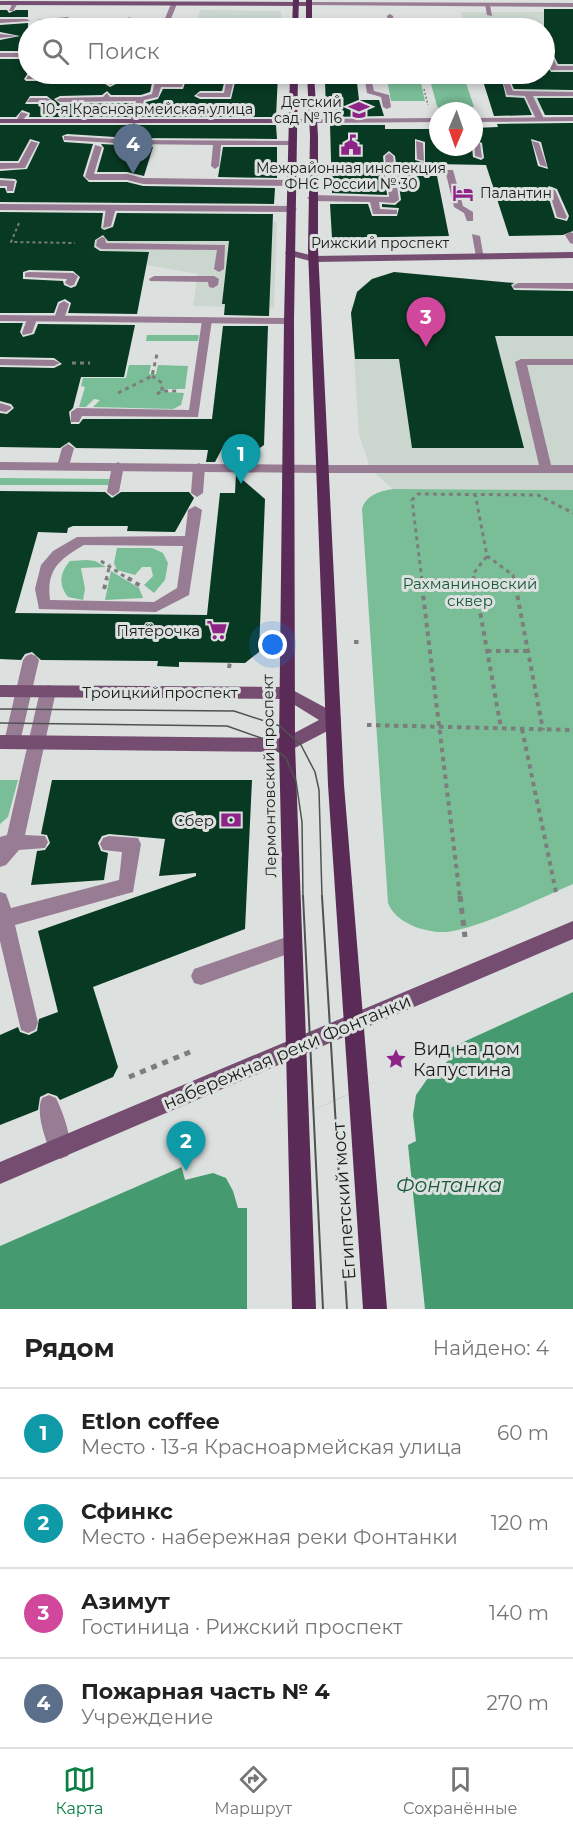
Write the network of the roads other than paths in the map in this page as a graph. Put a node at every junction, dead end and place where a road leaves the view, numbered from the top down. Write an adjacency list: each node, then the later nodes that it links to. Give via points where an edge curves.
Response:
1 (99, 2): 6 (street, via 74,7); 7 (street, via 133,7)
2 (296, 2): 3 (street); 7 (street); 13 (main road)
3 (309, 2): 4 (street); 14 (main road)
4 (349, 2): 10 (street)
5 (466, 2): 8 (street); 10 (street, via 437,8)
6 (0, 3)
7 (174, 4): 12 (street)
8 (487, 5): 9 (street); 11 (street)
9 (573, 5)
10 (389, 8)
11 (490, 15)
12 (168, 18)
13 (295, 18)
14 (309, 18)
15 (3, 20): 16 (street); 17 (street)
16 (18, 21)
17 (0, 28)
18 (0, 36): 19 (street)
19 (15, 36)
20 (0, 55): 21 (street)
21 (18, 55)
22 (555, 68): 23 (street)
23 (573, 68)
24 (229, 84): 35 (street, via 227,95)
25 (294, 84): 46 (main road, Лермонтовский проспект)
26 (311, 84): 42 (main road)
27 (369, 84): 39 (street, via 371,93 385,95)
28 (507, 84): 34 (street, via 510,93)
29 (158, 85): 30 (street); 36 (street, via 155,95)
30 (179, 85): 31 (street)
31 (190, 85)
32 (35, 91): 37 (street, via 30,101)
33 (573, 93): 34 (street)
34 (528, 94): 41 (street)
35 (201, 95)
36 (141, 99): 38 (street); 45 (street)
37 (47, 100)
38 (60, 100)
39 (387, 107)
40 (573, 118): 41 (street)
41 (540, 119): 43 (street, via 526,123)
42 (313, 121): 46 (street, 10-я Красноармейская улица); 47 (street, 10-я Красноармейская улица, via 416,125); 64 (main road)
43 (483, 121)
44 (0, 122): 45 (street, 10-я Красноармейская улица, via 22,118 112,118)
45 (134, 122): 46 (street, 10-я Красноармейская улица)
46 (293, 122): 51 (main road, Лермонтовский проспект)
47 (429, 122)
48 (67, 138): 50 (street)
49 (34, 143): 58 (street, via 22,166)
50 (217, 143): 51 (street); 59 (street)
51 (293, 143): 62 (main road, Лермонтовский проспект)
52 (419, 143): 56 (street)
53 (535, 143): 57 (street)
54 (98, 147): 62 (street, via 89,177)
55 (389, 156): 65 (street, via 394,200)
56 (421, 159)
57 (544, 165)
58 (0, 166)
59 (214, 166)
60 (413, 171): 71 (street, via 450,172 459,207 468,212)
61 (0, 183): 66 (street, via 12,183)
62 (292, 183): 68 (main road, Лермонтовский проспект)
63 (551, 190): 70 (street)
64 (312, 198): 65 (street); 77 (main road)
65 (374, 199): 69 (street, via 376,212)
66 (1, 207): 67 (street)
67 (111, 208): 68 (street); 72 (street)
68 (292, 209): 76 (main road, Лермонтовский проспект)
69 (394, 212)
70 (562, 217)
71 (470, 219)
72 (106, 226)
73 (102, 240): 79 (street, via 101,246 222,248)
74 (572, 240): 75 (street, Рижский проспект)
75 (478, 246): 77 (street, Рижский проспект); 78 (street, Рижский проспект)
76 (290, 253): 77 (street, Рижский проспект); 91 (main road, Лермонтовский проспект)
77 (314, 254): 104 (main road)
78 (573, 255)
79 (219, 268)
80 (29, 275): 82 (street, via 73,276)
81 (154, 279): 83 (street, via 214,279)
82 (70, 283)
83 (213, 285)
84 (518, 286): 85 (street)
85 (573, 286)
86 (64, 304): 90 (street)
87 (209, 316): 90 (street); 91 (street); 96 (street, via 194,414)
88 (0, 318): 89 (street)
89 (32, 319): 90 (street); 92 (street)
90 (59, 319)
91 (289, 321): 102 (main road, Лермонтовский проспект)
92 (27, 333)
93 (0, 362): 95 (street)
94 (573, 362): 105 (street, via 521,362)
95 (54, 363)
96 (80, 415)
97 (68, 448): 99 (street)
98 (0, 466): 99 (street)
99 (63, 466): 100 (street)
100 (118, 466): 101 (street); 106 (street)
101 (199, 467): 102 (street); 107 (street)
102 (290, 468): 104 (street); 114 (main road, Лермонтовский проспект)
103 (573, 468): 105 (street)
104 (322, 469): 105 (street); 115 (main road)
105 (546, 469)
106 (113, 492)
107 (197, 493)
108 (195, 510): 109 (street)
109 (192, 541): 109 (street, via 184,591 156,607 43,609 42,589 48,565 82,540 109,535)
110 (31, 660): 112 (street)
111 (0, 691): 112 (street, Троицкий проспект)
112 (24, 691): 113 (street, Троицкий проспект); 116 (street)
113 (48, 691): 114 (street, Троицкий проспект); 117 (street)
114 (287, 693): 115 (street, Троицкий проспект); 118 (main road, Лермонтовский проспект)
115 (333, 720): 118 (street); 128 (main road)
116 (6, 742): 117 (street)
117 (37, 742): 118 (street); 120 (street)
118 (287, 745): 125 (main road, Лермонтовский проспект)
119 (39, 842): 120 (street)
120 (7, 843): 122 (street)
121 (109, 844): 123 (street, via 132,844 127,886)
122 (0, 859)
123 (2, 910): 127 (street)
124 (573, 930): 128 (street, набережная реки Фонтанки)
125 (292, 944): 126 (street); 129 (main road, Лермонтовский проспект)
126 (201, 976)
127 (28, 1023)
128 (355, 1023): 129 (street, набережная реки Фонтанки); 134 (main road, Египетский мост)
129 (295, 1048): 131 (street, набережная реки Фонтанки); 133 (main road, Лермонтовский проспект)
130 (49, 1105): 131 (street)
131 (60, 1148): 132 (street, набережная реки Фонтанки)
132 (0, 1173)
133 (304, 1309)
134 (375, 1309)

